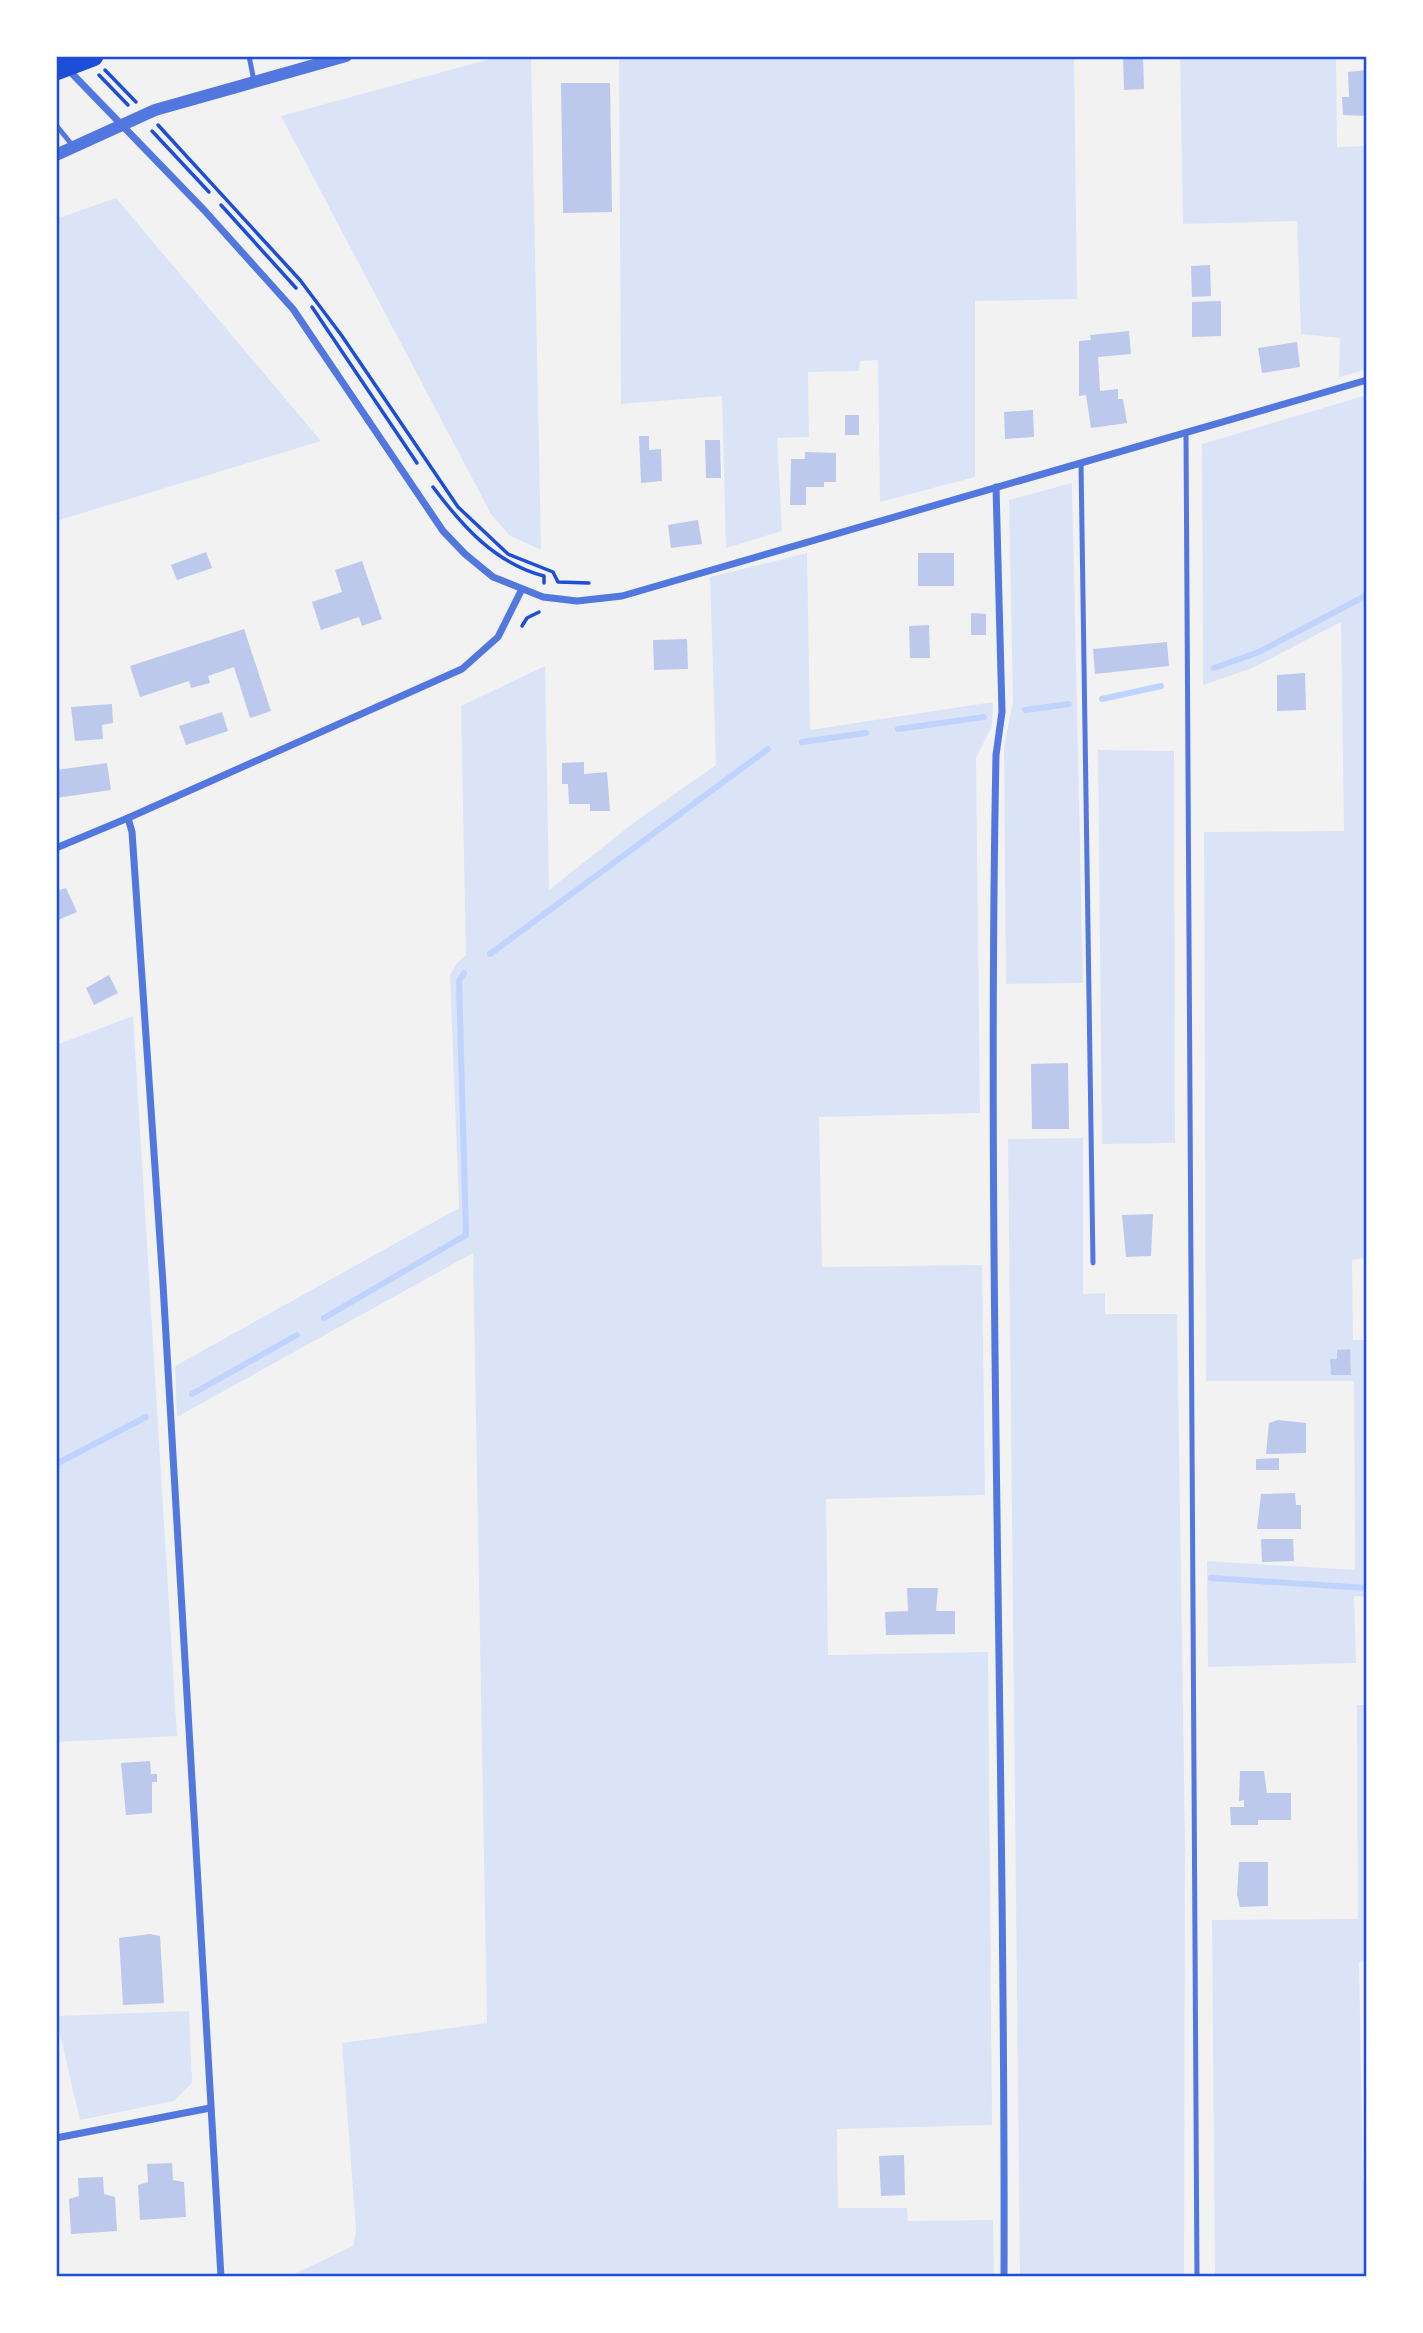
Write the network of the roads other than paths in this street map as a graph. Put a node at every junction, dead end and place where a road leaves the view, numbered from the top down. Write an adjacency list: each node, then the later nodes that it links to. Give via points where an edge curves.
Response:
1 (248, 56): 6 (lane)
2 (346, 56): 6 (street)
3 (56, 57): 14 (street, via 293,309 443,531 493,578)
4 (97, 65): 5 (highway)
5 (56, 70)
6 (254, 82): 8 (street, via 155,110)
7 (56, 125): 8 (lane)
8 (73, 146): 9 (street)
9 (56, 155)
10 (1367, 380): 11 (street)
11 (1186, 434): 12 (street); 22 (lane)
12 (1081, 463): 13 (street); 17 (lane)
13 (996, 487): 14 (street, via 622,596 578,601); 21 (street, via 1002,712 996,755 991,1229 997,1410)
14 (521, 591): 15 (street, via 498,637 462,668)
15 (128, 818): 16 (street); 18 (street, via 159,1230)
16 (56, 848)
17 (1093, 1263)
18 (210, 2108): 19 (street); 20 (street)
19 (56, 2138)
20 (221, 2277)
21 (1004, 2277)
22 (1197, 2277)

